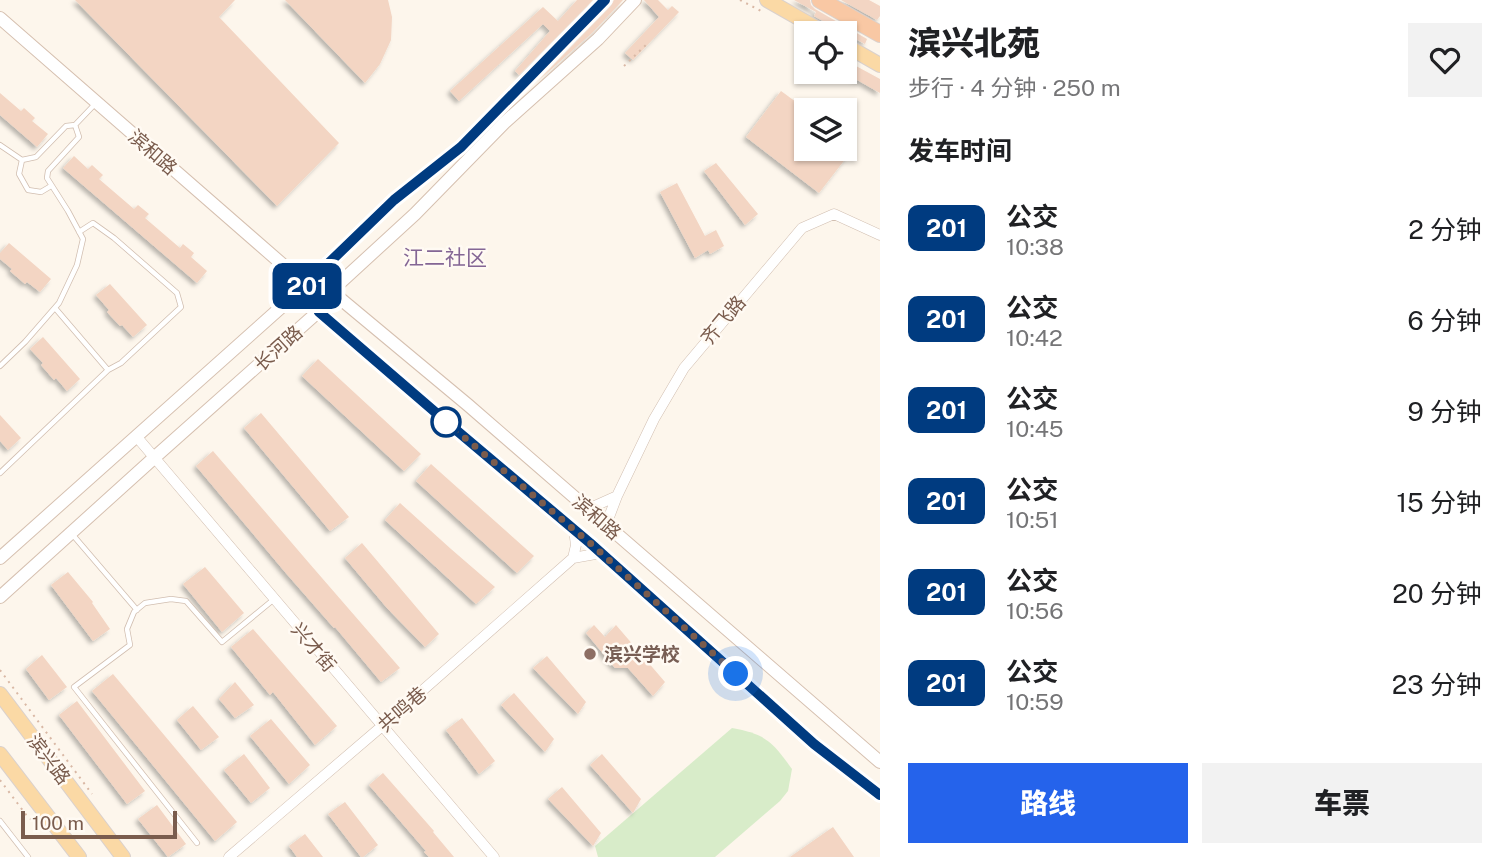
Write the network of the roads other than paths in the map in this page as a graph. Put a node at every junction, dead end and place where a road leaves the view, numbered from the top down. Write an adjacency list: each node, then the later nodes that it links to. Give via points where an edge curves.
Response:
1 (604, 0): 17 (main road, 长河路, via 461,147 394,200)
2 (635, 0): 18 (main road, 长河路)
3 (767, 0): 6 (main road)
4 (820, 0): 7 (highway)
5 (0, 18): 10 (main road, 滨和路)
6 (804, 21)
7 (880, 34)
8 (857, 51): 9 (main road)
9 (879, 63)
10 (96, 102): 11 (lane); 17 (main road, 滨和路)
11 (75, 125): 13 (lane, via 66,126 36,158); 14 (lane, via 79,137 48,171)
12 (0, 145): 13 (lane)
13 (22, 160): 14 (lane, via 19,174 28,190 41,192)
14 (51, 186): 15 (lane)
15 (79, 232): 19 (lane, via 83,239 78,265); 22 (lane, via 93,223 114,238 177,293 181,307)
16 (880, 235): 26 (street, 齐飞路, via 834,214 802,228 684,368)
17 (306, 285): 18 (main road, 滨和路); 20 (main road, 滨和路); 23 (main road, 长河路)
18 (331, 291): 20 (main road, 长河路); 27 (main road, 滨和路)
19 (55, 308): 21 (lane); 22 (lane)
20 (319, 312): 24 (main road, 长河路); 29 (main road, 滨和路)
21 (0, 366)
22 (108, 370): 25 (lane)
23 (136, 436): 24 (street, 兴才街); 32 (main road, 长河路)
24 (155, 457): 30 (main road, 长河路); 35 (street, 兴才街)
25 (0, 473)
26 (617, 496): 27 (street); 28 (street, 齐飞路)
27 (588, 509): 28 (main road, 滨和路)
28 (606, 525): 40 (main road, 滨和路)
29 (574, 530): 31 (main road, 滨和路); 33 (street)
30 (71, 533): 34 (main road, 长河路); 36 (lane)
31 (601, 553): 33 (street); 41 (main road, 滨和路, via 814,744)
32 (0, 558)
33 (573, 558): 38 (street, 共鸣巷)
34 (0, 597)
35 (274, 599): 36 (lane, via 222,642 186,601 159,600); 38 (street, 兴才街)
36 (137, 610): 43 (lane, via 127,629 130,645 74,687)
37 (0, 694): 46 (main road, 滨兴路)
38 (381, 727): 47 (street, 共鸣巷); 48 (street, 兴才街)
39 (0, 754): 45 (main road, 滨兴路)
40 (880, 762)
41 (880, 795)
42 (0, 821): 44 (lane)
43 (197, 843)
44 (27, 857)
45 (79, 857)
46 (123, 857)
47 (229, 857)
48 (494, 857)

